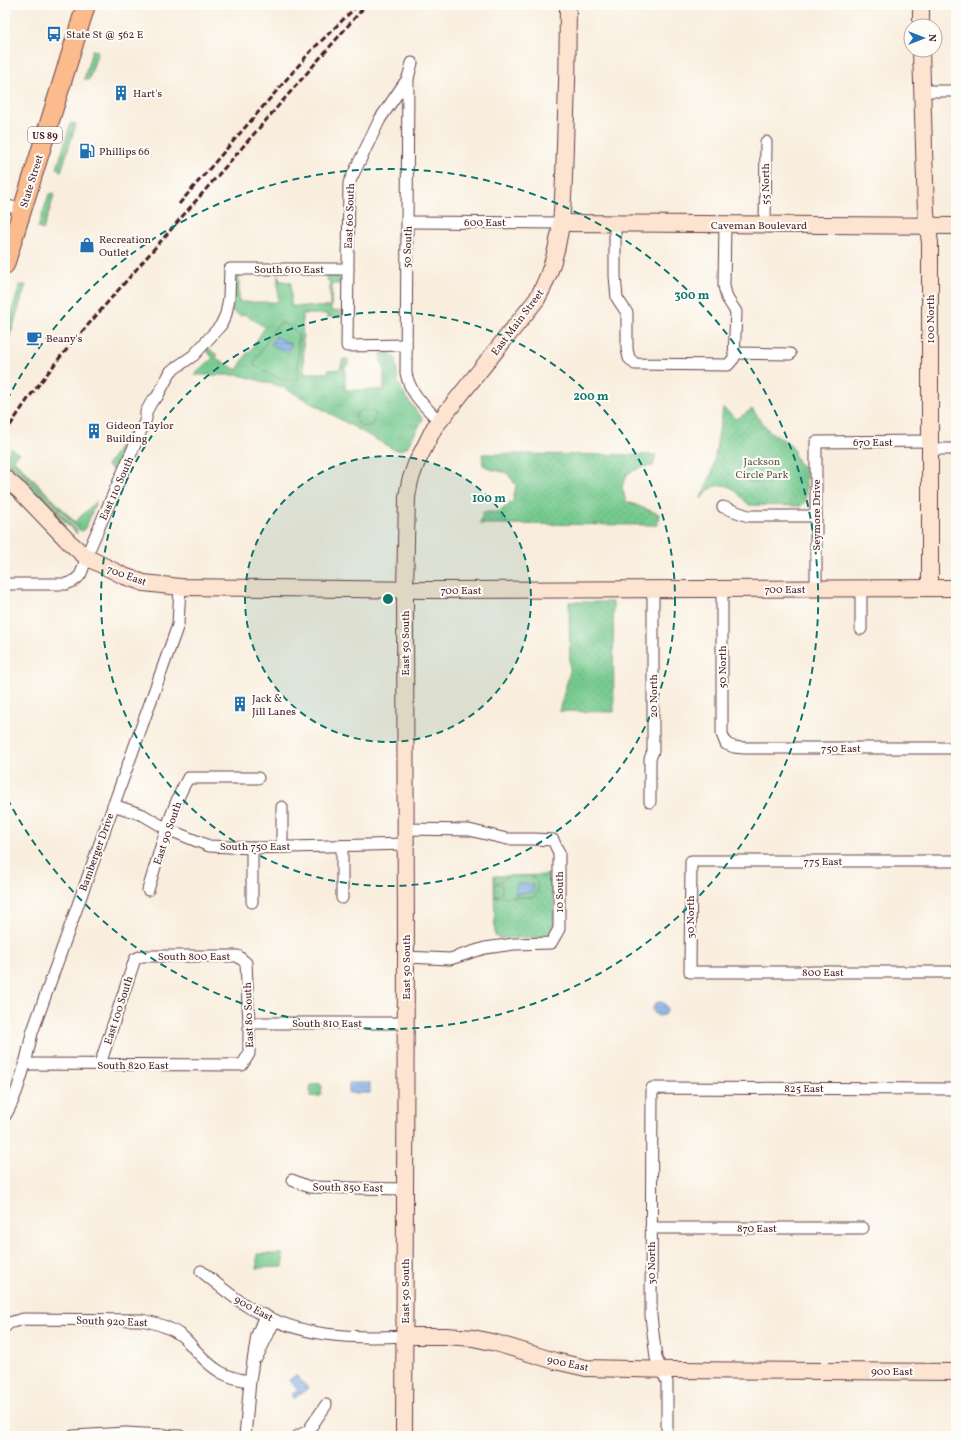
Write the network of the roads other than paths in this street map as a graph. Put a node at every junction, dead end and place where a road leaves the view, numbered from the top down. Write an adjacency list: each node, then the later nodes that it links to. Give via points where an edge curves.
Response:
1 (86, 5): 12 (main road, State Street / US 89)
2 (568, 5): 14 (street, East Main Street)
3 (921, 5): 4 (street)
4 (921, 18)
5 (921, 58): 8 (street, 100 North)
6 (412, 63): 7 (street, 50 South)
7 (408, 78): 13 (street, 50 South); 21 (street, East 60 South, via 380,120 349,183)
8 (922, 91): 9 (street); 18 (street, 100 North)
9 (956, 91)
10 (766, 142): 17 (street, 55 North)
11 (5, 205): 12 (street)
12 (22, 210): 20 (main road, State Street / US 89)
13 (408, 222): 14 (street, 600 East); 23 (street, 50 South)
14 (562, 223): 15 (street, Caveman Boulevard); 26 (street, East Main Street, via 551,270 537,299)
15 (615, 224): 16 (street, Caveman Boulevard); 25 (street, via 617,298 626,313 629,358 635,364 728,365)
16 (725, 224): 17 (street, Caveman Boulevard); 25 (street, via 724,286 726,298 736,312)
17 (765, 225): 18 (street, Caveman Boulevard)
18 (928, 226): 19 (street, Caveman Boulevard); 28 (street, 100 North)
19 (956, 226)
20 (5, 265)
21 (348, 268): 22 (street, South 610 East); 23 (street, East 60 South, via 347,346)
22 (230, 269): 34 (street, East 110 South, via 229,298 221,325 194,355 171,371 157,397 152,401)
23 (406, 345): 26 (street, 50 South, via 406,373 409,385 414,395)
24 (790, 354): 25 (street)
25 (734, 356)
26 (439, 421): 31 (street, East Main Street, via 416,464)
27 (816, 442): 28 (street, 670 East); 33 (street, Seymore Drive)
28 (930, 445): 29 (street, 670 East); 39 (street, 100 North)
29 (956, 449)
30 (5, 478): 34 (street, 700 East)
31 (407, 497): 41 (street, East 50 South)
32 (722, 506): 33 (street, via 748,516)
33 (816, 516): 37 (street, Seymore Drive)
34 (86, 557): 35 (street, East 110 South, via 82,573 72,582); 36 (street, 700 East, via 137,581)
35 (5, 584)
36 (180, 587): 41 (street, 700 East); 49 (street, Bamberger Drive, via 178,625)
37 (816, 588): 38 (street, 700 East); 43 (street, 700 East)
38 (861, 588): 39 (street, 700 East); 44 (street)
39 (930, 588): 40 (street, 700 East)
40 (956, 588)
41 (405, 589): 42 (street, 700 East); 52 (street, East 50 South)
42 (653, 589): 43 (street, 700 East); 48 (street, 20 North, via 653,751 650,760)
43 (722, 589): 45 (street, 50 North, via 722,734)
44 (861, 628)
45 (726, 744): 46 (street, 750 East, via 744,748)
46 (956, 748)
47 (258, 778): 51 (street, East 90 South, via 188,778)
48 (650, 802)
49 (113, 805): 51 (street, South 750 East, via 143,814); 69 (street, Bamberger Drive, via 32,1033)
50 (282, 807): 55 (street)
51 (167, 828): 56 (street, South 750 East, via 209,846); 59 (street, East 90 South)
52 (406, 837): 53 (street, South 750 East, via 470,830 507,839); 54 (street, South 750 East); 63 (street, East 50 South)
53 (553, 840): 63 (street, 10 South, via 559,853 560,928 550,943 485,948 450,959)
54 (342, 846): 55 (street, South 750 East); 60 (street)
55 (282, 847): 56 (street, South 750 East)
56 (252, 848): 61 (street)
57 (690, 861): 58 (street, 775 East); 65 (street, 30 North)
58 (956, 861)
59 (148, 890)
60 (342, 898)
61 (252, 902)
62 (139, 957): 64 (street, South 800 East, via 238,956); 70 (street, East 100 South, via 135,959)
63 (406, 957): 68 (street, East 50 South)
64 (246, 963): 67 (street, East 80 South)
65 (690, 972): 66 (street, 800 East)
66 (956, 972)
67 (249, 1022): 68 (street, South 810 East); 71 (street, East 80 South, via 249,1054)
68 (406, 1023): 76 (street, East 50 South)
69 (24, 1064): 70 (street, South 820 East); 74 (street, Bamberger Drive)
70 (100, 1064): 71 (street, South 820 East)
71 (242, 1065)
72 (652, 1088): 73 (street, 825 East); 77 (street, 30 North)
73 (956, 1089)
74 (5, 1116)
75 (292, 1180): 76 (street, South 850 East, via 309,1187)
76 (405, 1188): 82 (street, East 50 South)
77 (651, 1228): 78 (street, 870 East); 83 (street, 30 North, via 651,1316 656,1358)
78 (863, 1228)
79 (201, 1271): 80 (street, 900 East, via 235,1298)
80 (270, 1318): 82 (street, 900 East, via 306,1330 336,1336); 85 (street, via 257,1335)
81 (5, 1327): 85 (street, South 920 East, via 9,1323 23,1319 142,1320 174,1331 220,1372 235,1379)
82 (405, 1336): 83 (street, 900 East, via 472,1338 586,1368); 91 (street, East 50 South)
83 (662, 1370): 84 (street, 900 East); 92 (street, 30 North, via 667,1382)
84 (956, 1372)
85 (250, 1376): 89 (street)
86 (326, 1405): 90 (street, via 308,1431)
87 (73, 1436): 88 (street, via 126,1433)
88 (180, 1436)
89 (245, 1436)
90 (298, 1436)
91 (404, 1436)
92 (667, 1436)

